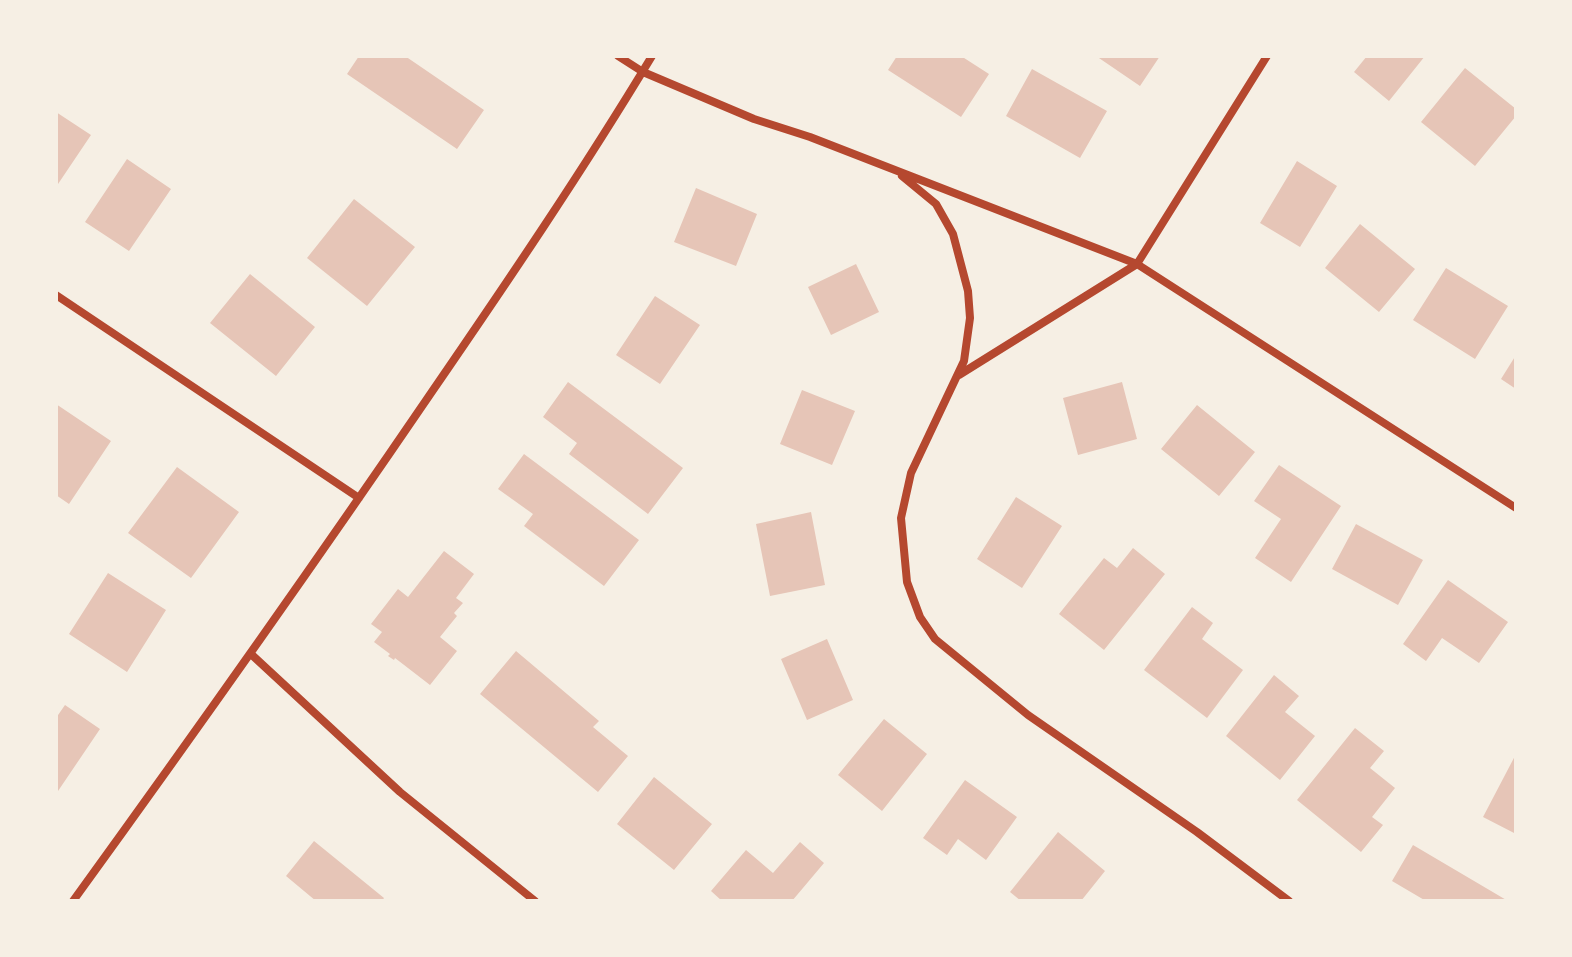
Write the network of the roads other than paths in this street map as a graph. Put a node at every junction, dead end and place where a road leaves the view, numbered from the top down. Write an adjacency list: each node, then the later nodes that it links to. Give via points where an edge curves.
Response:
1 (618, 56): 4 (street)
2 (652, 56): 4 (street)
3 (1267, 56): 6 (street)
4 (643, 72): 5 (street); 9 (street)
5 (887, 167): 6 (street); 8 (street, via 936,204 953,234 970,318)
6 (1137, 264): 8 (street); 10 (street)
7 (56, 295): 9 (street)
8 (958, 376): 14 (street, via 911,473 901,518 907,582 920,617 935,639 1028,715)
9 (359, 498): 11 (street)
10 (1516, 508)
11 (252, 655): 12 (street); 13 (street, via 400,792)
12 (73, 901)
13 (535, 901)
14 (1289, 901)

